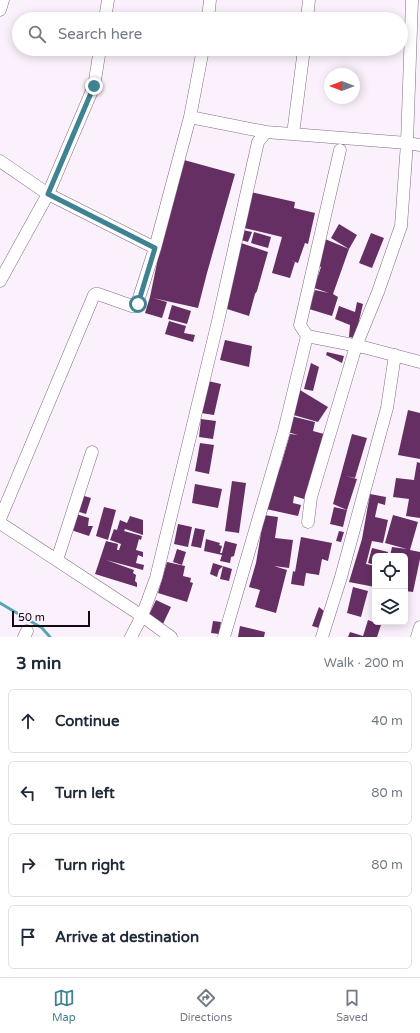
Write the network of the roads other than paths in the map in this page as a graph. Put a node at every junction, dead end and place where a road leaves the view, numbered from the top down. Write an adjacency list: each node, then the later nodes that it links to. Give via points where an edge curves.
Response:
1 (3, 0): 6 (street)
2 (108, 0): 7 (street)
3 (210, 0): 8 (street)
4 (310, 0): 9 (street)
5 (412, 0): 16 (street)
6 (0, 10)
7 (106, 12)
8 (209, 12)
9 (309, 12)
10 (99, 56): 20 (street, via 94,86)
11 (202, 56): 13 (street)
12 (303, 56): 15 (street)
13 (190, 117): 14 (street); 21 (street)
14 (266, 132): 15 (street); 32 (street, via 258,142 156,578)
15 (293, 134): 16 (street)
16 (407, 143): 17 (street); 24 (street, via 401,226)
17 (420, 145)
18 (340, 150): 23 (street, via 300,325)
19 (0, 161): 20 (street)
20 (48, 194): 21 (street); 22 (street)
21 (155, 248): 28 (street, via 136,306 94,295)
22 (0, 281)
23 (307, 336): 24 (street); 36 (street, via 284,431)
24 (356, 346): 25 (street); 29 (street, via 311,497)
25 (395, 355): 26 (street); 37 (street, via 387,408)
26 (420, 362)
27 (92, 452): 31 (street)
28 (0, 519)
29 (308, 522)
30 (0, 523): 31 (street)
31 (57, 560): 32 (street)
32 (142, 616): 34 (street); 35 (street)
33 (420, 627): 38 (street)
34 (131, 637)
35 (171, 637)
36 (224, 637)
37 (322, 637)
38 (417, 637)

